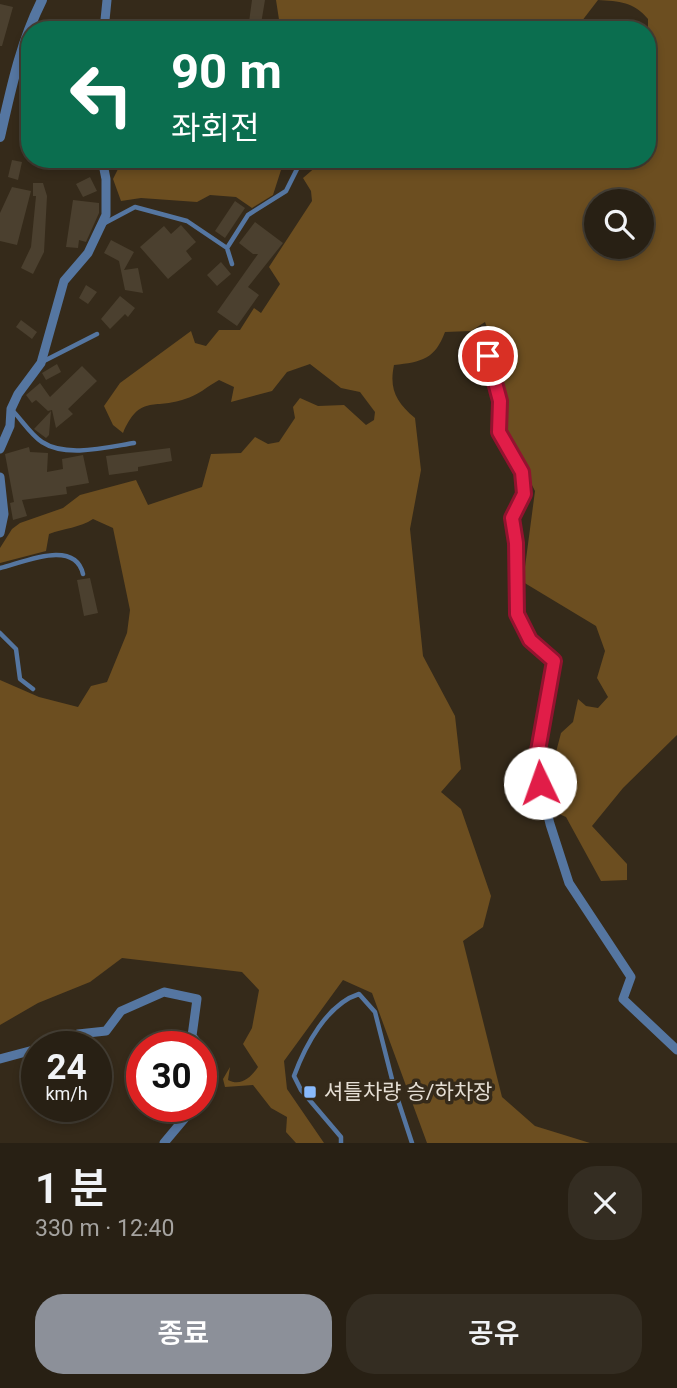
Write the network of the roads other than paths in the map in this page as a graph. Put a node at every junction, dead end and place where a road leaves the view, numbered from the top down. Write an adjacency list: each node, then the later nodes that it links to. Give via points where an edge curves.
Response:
1 (42, 0): 3 (street)
2 (107, 0): 4 (street)
3 (33, 21)
4 (105, 21)
5 (21, 51): 6 (street)
6 (0, 137)
7 (104, 168): 9 (street, via 106,215)
8 (297, 169): 10 (lane, via 286,191 248,215)
9 (102, 225): 10 (lane, via 135,207 187,221); 14 (street, via 88,253 64,281)
10 (227, 248): 11 (lane)
11 (232, 264)
12 (97, 334): 14 (lane)
13 (488, 356): 26 (street, via 500,401 499,432 522,472 524,494 512,518 517,614 530,640 554,661 536,762 550,824 569,883 631,977 623,999)
14 (41, 363): 15 (street)
15 (11, 410): 16 (lane, via 41,442 57,448); 17 (street)
16 (134, 443)
17 (0, 449)
18 (0, 477): 19 (street, via 4,514)
19 (0, 533)
20 (0, 568): 21 (lane, via 26,558 64,555 73,559)
21 (83, 574)
22 (0, 634): 23 (lane, via 16,649 20,679)
23 (33, 689)
24 (106, 1031): 25 (street, via 121,1011 164,992 197,999)
25 (193, 1031)
26 (677, 1050)
27 (21, 1053): 28 (street)
28 (0, 1059)
29 (182, 1122): 30 (street)
30 (164, 1143)
31 (341, 1143): 32 (lane, via 294,1076 303,1053 333,1010 359,993 375,1012)
32 (412, 1143)

